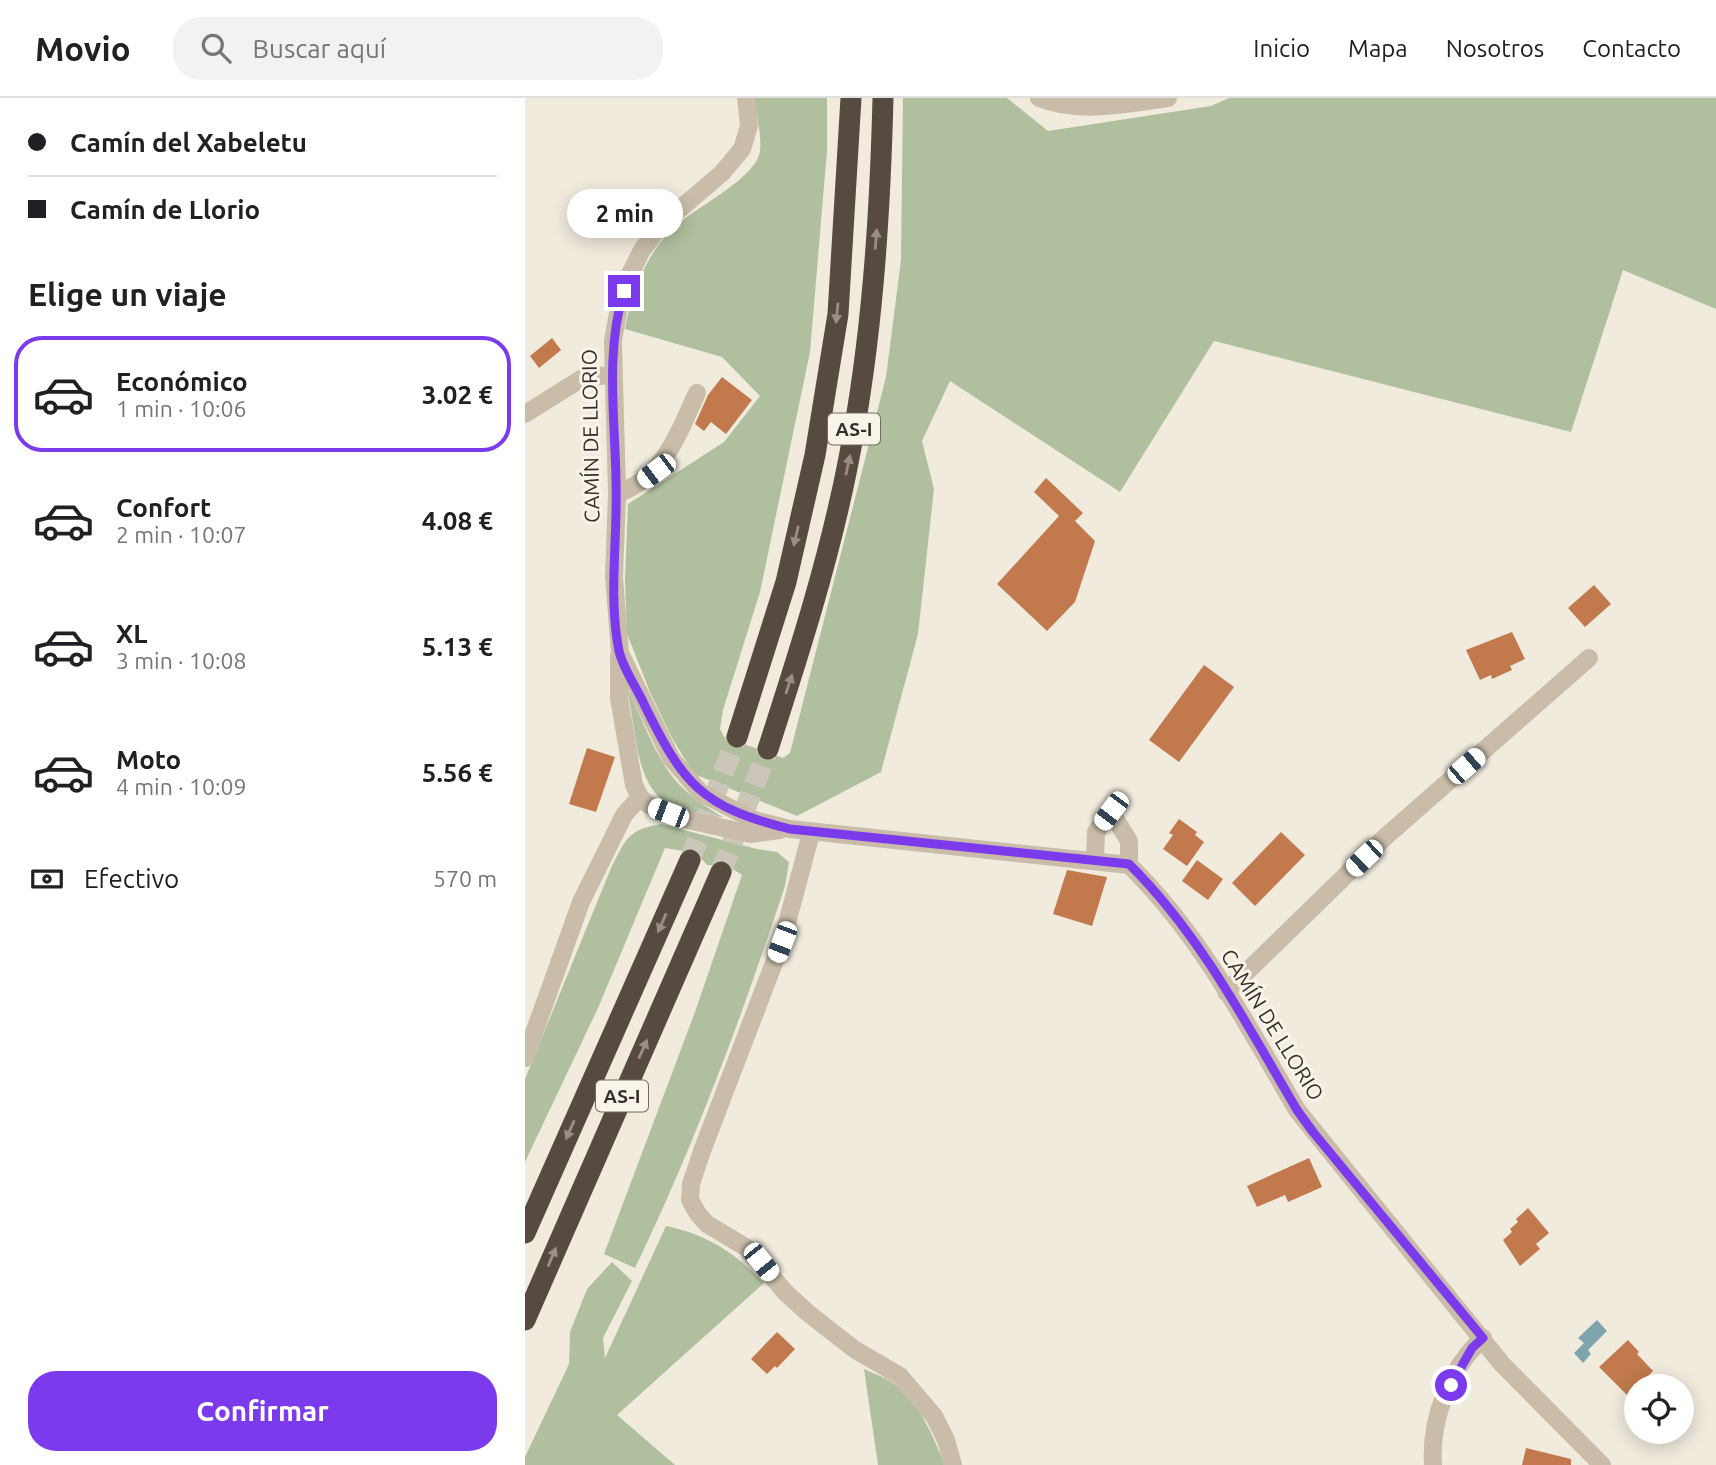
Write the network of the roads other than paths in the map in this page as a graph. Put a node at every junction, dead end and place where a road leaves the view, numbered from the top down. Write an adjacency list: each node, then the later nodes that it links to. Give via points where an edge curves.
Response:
1 (746, 98): 6 (street, CAMÍN DE LLORIO, via 749,126 742,149 722,173 661,225 630,274 613,341)
2 (851, 98): 12 (highway, AS-I, one-way to 12, via 838,314 815,455 786,582)
3 (883, 98): 13 (highway, AS-I, one-way to 3, via 818,591 850,456 871,313)
4 (1039, 98): 5 (street, via 1084,107)
5 (1168, 98)
6 (614, 375): 8 (street, via 584,377); 9 (street, CAMÍN DE LLORIO)
7 (697, 393): 9 (street, via 656,471 635,488)
8 (525, 414)
9 (617, 494): 10 (street, CAMÍN DE LLORIO, via 614,577)
10 (619, 653): 14 (street, CAMÍN DE LLORIO, via 619,698); 15 (street, CAMÍN DE LLORIO, via 671,758 701,793 754,820)
11 (1589, 658): 21 (street, via 1383,839)
12 (737, 737)
13 (768, 749)
14 (640, 797): 15 (street, CAMÍN DE LLORIO, via 688,820 751,834); 22 (street, via 624,815 581,902)
15 (790, 829): 16 (street, CAMÍN DE LLORIO)
16 (811, 833): 17 (street, CAMÍN DE LLORIO); 26 (street, via 782,942 702,1151 690,1200 707,1224 747,1248 808,1313 854,1349 901,1376 934,1416)
17 (1095, 859): 19 (street, CAMÍN DE LLORIO); 19 (street, via 1096,832 1111,811 1129,841)
18 (690, 860): 23 (highway, AS-I, one-way to 23)
19 (1129, 864): 21 (street, CAMÍN DE LLORIO, via 1209,962)
20 (721, 872): 24 (highway, AS-I, one-way to 20)
21 (1226, 992): 25 (street, CAMÍN DE LLORIO, via 1313,1132)
22 (525, 1058)
23 (525, 1233)
24 (525, 1320)
25 (1483, 1338): 27 (street, via 1472,1348 1440,1404); 28 (street, CAMÍN DE LLORIO, via 1502,1364)
26 (953, 1465)
27 (1433, 1465)
28 (1602, 1465)

